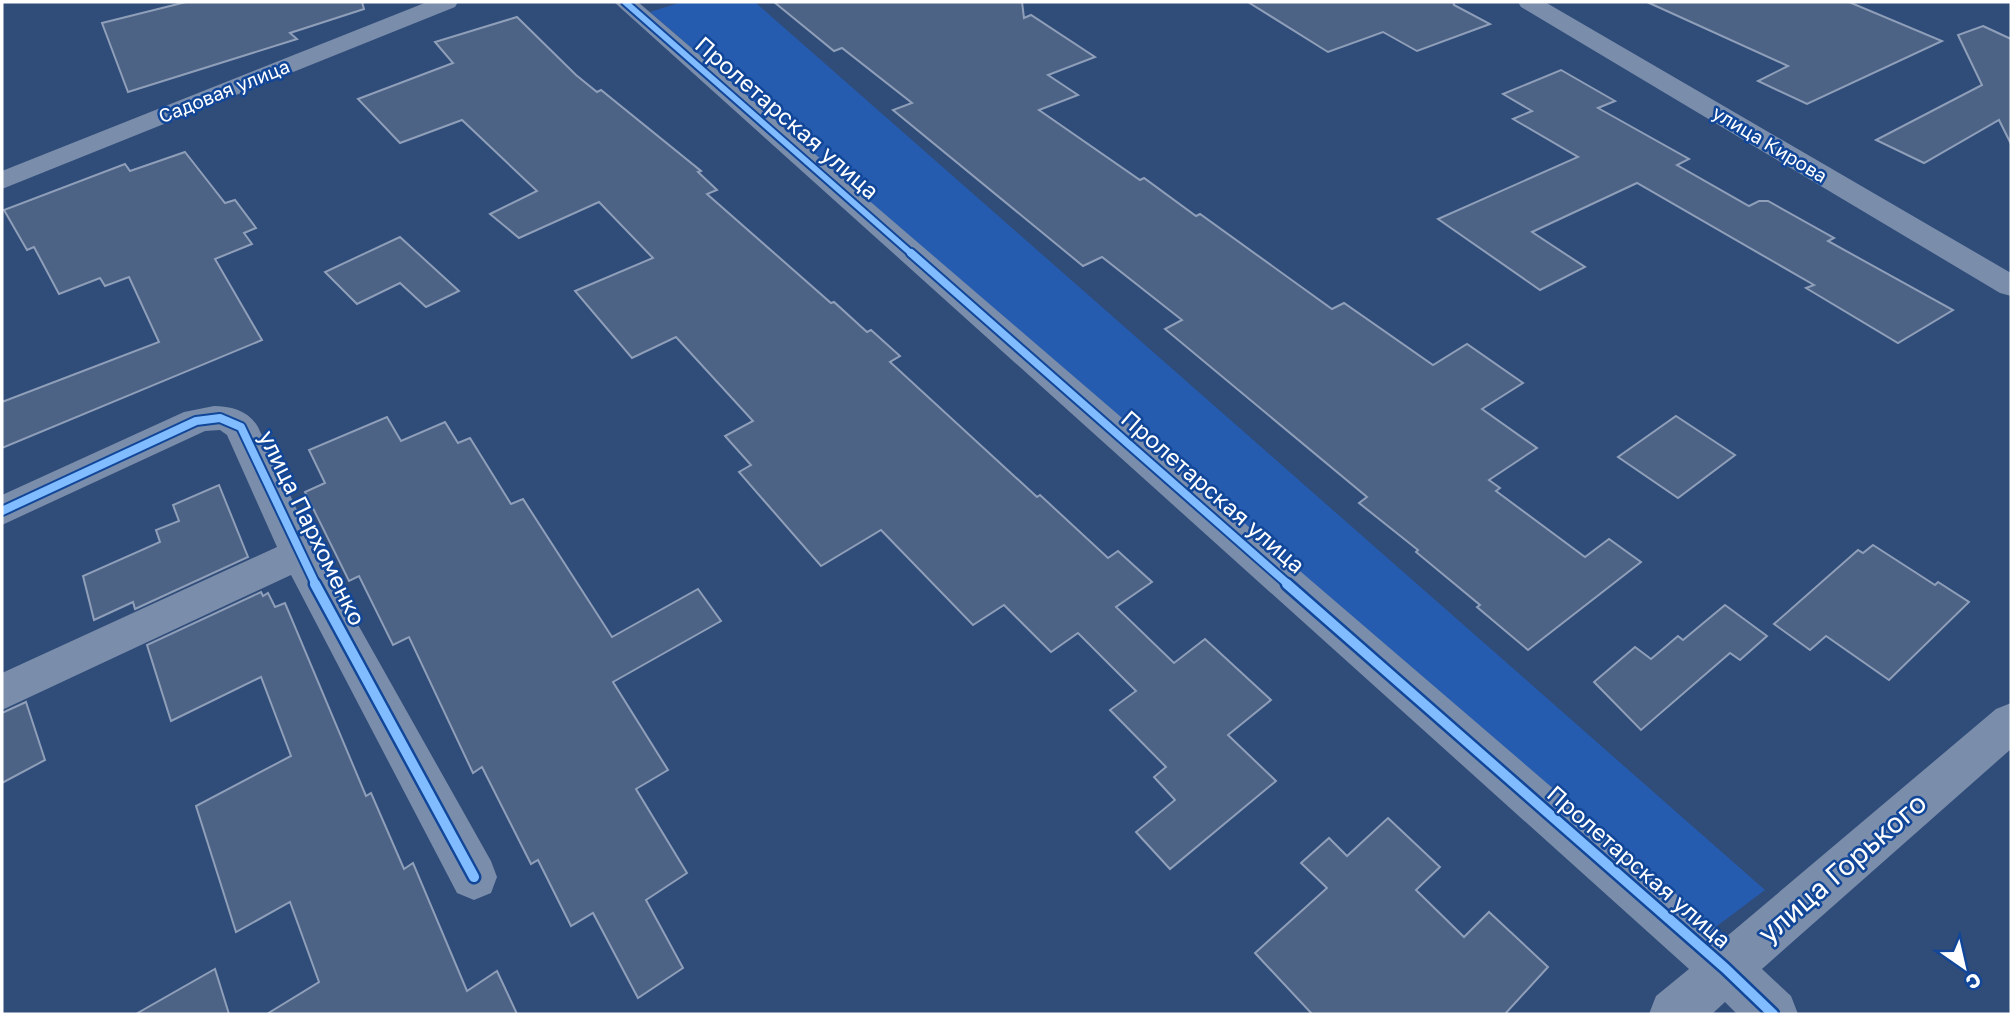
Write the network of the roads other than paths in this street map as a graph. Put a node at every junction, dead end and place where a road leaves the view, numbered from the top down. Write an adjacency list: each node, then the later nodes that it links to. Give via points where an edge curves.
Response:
1 (447, 2): 4 (street, Садовая улица)
2 (625, 2): 11 (street, Пролетарская улица)
3 (1529, 2): 5 (street, улица Кирова)
4 (2, 181)
5 (2011, 286)
6 (2, 511): 7 (street, улица Пархоменко, via 196,421 223,418 241,427)
7 (299, 554): 8 (street, улица Пархоменко); 10 (street, улица Пархоменко)
8 (2, 692)
9 (2011, 722): 11 (street, улица Горького)
10 (474, 877)
11 (1725, 968): 12 (street, улица Горького); 13 (street, Пролетарская улица)
12 (1674, 1014)
13 (1773, 1014)

